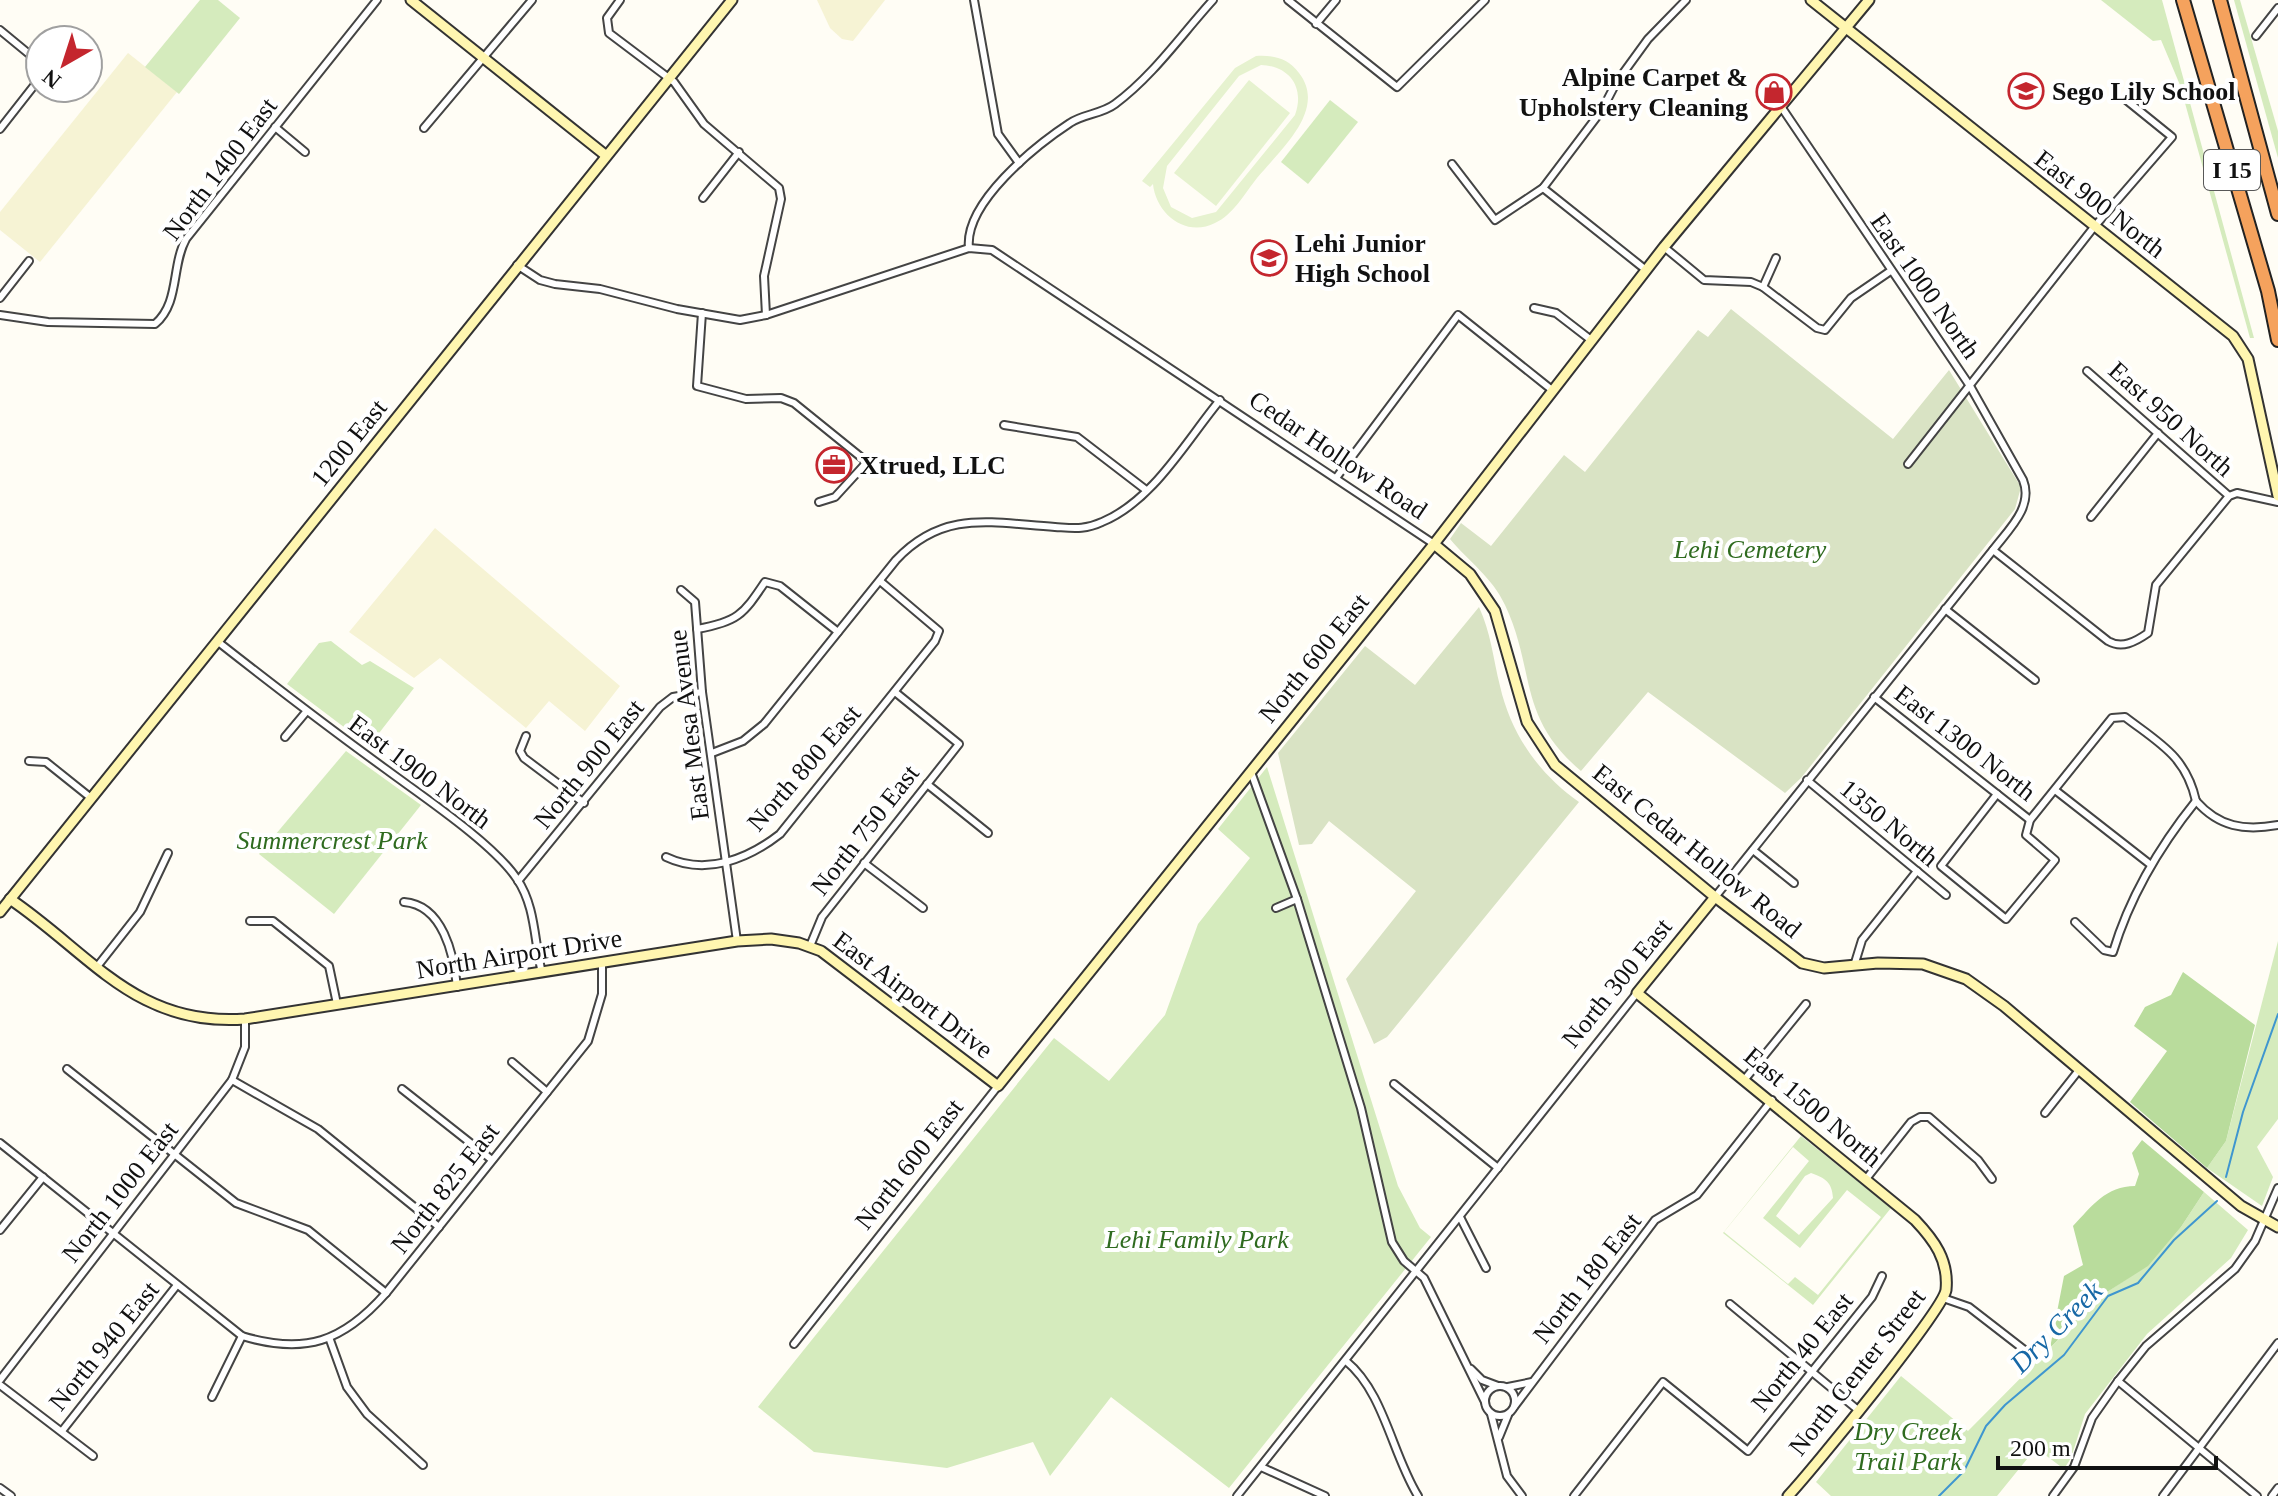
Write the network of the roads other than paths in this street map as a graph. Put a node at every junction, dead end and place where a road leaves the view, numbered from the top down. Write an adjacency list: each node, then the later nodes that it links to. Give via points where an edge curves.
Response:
1 (377, 0): 27 (street, North 1400 East)
2 (411, 0): 22 (street)
3 (532, 0): 22 (street)
4 (620, 0): 23 (street, via 606,23 609,33)
5 (732, 0): 23 (street, 1200 East)
6 (974, 0): 33 (street, via 998,134)
7 (1213, 0): 33 (street, via 1113,106 1072,121)
8 (1288, 0): 17 (street)
9 (1336, 0): 17 (street)
10 (1485, 0): 17 (street, via 1397,87)
11 (1686, 0): 35 (street, via 1648,39)
12 (1811, 0): 18 (street, East 900 North)
13 (1869, 0): 18 (street, North 600 East)
14 (2183, 0): 53 (highway, I 15)
15 (2220, 0): 37 (highway, I 15)
16 (2278, 8): 20 (street)
17 (1316, 24)
18 (1846, 29): 26 (street, North 600 East); 38 (street, East 900 North)
19 (0, 30): 21 (street)
20 (2256, 36)
21 (24, 50)
22 (482, 58): 28 (street); 32 (street)
23 (669, 77): 31 (street, via 704,124); 32 (street, 1200 East)
24 (24, 98): 29 (street)
25 (2125, 99): 38 (street, via 2172,137)
26 (1779, 105): 39 (street, North 600 East); 45 (street, East 1000 North)
27 (275, 127): 30 (street); 50 (street, North 1400 East, via 186,239 167,314 155,324 48,322)
28 (424, 128)
29 (0, 129)
30 (305, 152)
31 (739, 152): 36 (street); 51 (street, via 774,181 781,199 764,276)
32 (604, 154): 43 (street, 1200 East)
33 (1019, 163): 40 (street, via 977,214)
34 (1452, 164): 35 (street, via 1495,220)
35 (1543, 188): 44 (street)
36 (703, 198)
37 (2278, 214)
38 (2094, 227): 55 (street); 65 (street, East 900 North, via 2242,348)
39 (1664, 247): 44 (street, North 600 East); 46 (street, via 1704,280)
40 (969, 248): 51 (street); 57 (street, via 992,250 1012,261)
41 (1776, 258): 46 (street)
42 (29, 261): 47 (street)
43 (517, 265): 49 (street, via 555,284); 78 (street, 1200 East)
44 (1646, 270): 52 (street, North 600 East)
45 (1889, 272): 46 (street, via 1851,298 1825,330); 55 (street, East 1000 North)
46 (1763, 287)
47 (0, 298)
48 (1534, 308): 52 (street, via 1556,313)
49 (702, 313): 51 (street, via 740,320); 66 (street, via 697,386 746,399 794,403 867,462 835,497)
50 (0, 315)
51 (766, 315)
52 (1591, 340): 56 (street, North 600 East)
53 (2278, 340)
54 (2087, 371): 59 (street, East 950 North)
55 (1970, 386): 60 (street); 63 (street, East 1000 North)
56 (1552, 390): 61 (street, via 1458,315); 71 (street, North 600 East)
57 (1220, 400): 61 (street, Cedar Hollow Road); 62 (street)
58 (1004, 425): 62 (street, via 1077,437)
59 (2158, 433): 64 (street, East 950 North); 68 (street)
60 (1908, 464)
61 (1336, 478): 71 (street, Cedar Hollow Road)
62 (1146, 490): 69 (street, via 1116,515)
63 (2027, 496): 72 (street, North 300 East)
64 (2229, 496): 67 (street); 72 (street, via 2167,569 2151,600 2148,633 2129,644 2108,641)
65 (2278, 496)
66 (819, 502)
67 (2278, 502)
68 (2091, 517)
69 (1080, 530): 70 (street); 73 (street, via 956,523 912,545)
70 (1080, 539)
71 (1434, 544): 88 (street, North 600 East); 109 (street, East Cedar Hollow Road, via 1470,574 1495,611 1527,722 1555,765)
72 (1993, 550): 75 (street, North 300 East)
73 (880, 581): 77 (street); 81 (street, North 800 East, via 940,635)
74 (681, 590): 76 (street, East Mesa Avenue, via 695,602)
75 (1945, 609): 79 (street); 82 (street, North 300 East)
76 (697, 629): 77 (street, via 740,616 765,582 780,586); 80 (street, East Mesa Avenue)
77 (838, 632): 86 (street, via 764,724 743,741)
78 (217, 641): 83 (street, East 1900 North); 93 (street, 1200 East)
79 (2035, 680)
80 (702, 692): 86 (street, East Mesa Avenue); 95 (street, North 900 East, via 673,697 660,707)
81 (895, 692): 90 (street, North 750 East, via 959,744); 102 (street, North 800 East, via 780,834 753,855)
82 (1874, 697): 89 (street, North 300 East); 92 (street, East 1300 North)
83 (306, 712): 85 (street); 106 (street, East 1900 North, via 434,804)
84 (526, 736): 95 (street, via 520,751 524,758)
85 (285, 737)
86 (712, 753): 102 (street, East Mesa Avenue)
87 (29, 761): 93 (street, via 46,762)
88 (1251, 772): 111 (street); 136 (street, North 600 East)
89 (1807, 780): 99 (street, North 300 East); 105 (street, 1350 North)
90 (927, 784): 98 (street); 103 (street, North 750 East)
91 (2055, 790): 94 (street, via 2115,717 2125,717 2179,760); 96 (street); 104 (street)
92 (1997, 794): 96 (street, East 1300 North); 96 (street, via 1941,866 2006,919 2055,860 2026,835)
93 (91, 798): 110 (street, 1200 East)
94 (2196, 801): 97 (street, via 2220,823 2241,828); 104 (street)
95 (584, 803): 106 (street, North 900 East)
96 (2030, 820)
97 (2278, 825)
98 (988, 833)
99 (1753, 850): 107 (street); 109 (street, North 300 East)
100 (168, 853): 123 (street, via 140,912)
101 (666, 857): 102 (street, North 800 East, via 684,866)
102 (726, 862): 118 (street, East Mesa Avenue)
103 (864, 863): 113 (street); 120 (street, North 750 East, via 822,917)
104 (2151, 865): 117 (street, via 2113,952 2104,950)
105 (1917, 871): 108 (street, 1350 North); 122 (street, via 1862,940)
106 (518, 881): 124 (street, East 1900 North, via 531,910)
107 (1794, 883)
108 (1946, 895)
109 (1715, 897): 122 (street, East Cedar Hollow Road, via 1802,963); 126 (street, North 300 East)
110 (10, 899): 115 (street, 1200 East); 123 (street)
111 (1297, 899): 114 (street); 157 (street, via 1361,1108 1392,1242)
112 (404, 902): 125 (street, via 415,903 440,927 454,960)
113 (923, 908)
114 (1276, 908)
115 (0, 912)
116 (250, 921): 127 (street, via 273,921 329,966)
117 (2075, 922)
118 (737, 941): 119 (street, North Airport Drive); 121 (street, North Airport Drive)
119 (799, 943): 120 (street, East Airport Drive)
120 (810, 946): 136 (street, East Airport Drive)
121 (602, 964): 124 (street, North Airport Drive); 138 (street, North 825 East, via 602,994 588,1041)
122 (1854, 966): 132 (street, East Cedar Hollow Road, via 1923,964 1966,979)
123 (96, 968): 129 (street, via 132,995 167,1011)
124 (542, 973): 125 (street, North Airport Drive)
125 (457, 987): 127 (street, North Airport Drive)
126 (1637, 993): 133 (street, East 1500 North); 144 (street, North 300 East)
127 (337, 1004): 129 (street, North Airport Drive)
128 (1806, 1004): 133 (street)
129 (245, 1019): 134 (street, North 1000 East, via 245,1047)
130 (512, 1062): 138 (street)
131 (67, 1069): 142 (street)
132 (2079, 1070): 140 (street); 150 (street, East Cedar Hollow Road)
133 (1745, 1079): 139 (street, East 1500 North)
134 (232, 1080): 142 (street, North 1000 East); 151 (street, via 318,1129)
135 (1394, 1084): 144 (street)
136 (998, 1086): 166 (street, North 600 East)
137 (402, 1089): 143 (street)
138 (547, 1092): 143 (street, North 825 East)
139 (1772, 1100): 146 (street, East 1500 North); 171 (street, North 180 East, via 1697,1195 1655,1220)
140 (2045, 1113)
141 (0, 1143): 145 (street)
142 (175, 1154): 154 (street, North 1000 East); 160 (street, via 247,1210 308,1230)
143 (492, 1160): 151 (street, North 825 East)
144 (1498, 1168): 149 (street, North 300 East)
145 (43, 1177): 153 (street); 154 (street)
146 (1866, 1179): 147 (street, via 1911,1122 1929,1117); 156 (street, East 1500 North, via 1935,1240)
147 (1992, 1179)
148 (2278, 1188): 150 (street)
149 (1460, 1217): 155 (street); 157 (street, North 300 East)
150 (2264, 1221): 152 (street, East Cedar Hollow Road); 172 (street, via 2235,1269 2146,1346)
151 (439, 1227): 160 (street, North 825 East)
152 (2278, 1227)
153 (0, 1230)
154 (112, 1232): 159 (street); 173 (street, North 1000 East)
155 (1486, 1268)
156 (1945, 1268): 161 (street, North Center Street)
157 (1416, 1273): 168 (street, North 300 East); 169 (street, via 1424,1278)
158 (1882, 1276): 170 (street, North 40 East, via 1872,1297)
159 (177, 1285): 163 (street); 180 (street, North 940 East)
160 (386, 1293): 164 (street, North 825 East, via 362,1319)
161 (1943, 1298): 167 (street, via 1969,1307); 178 (street, North Center Street)
162 (1730, 1304): 170 (street)
163 (242, 1336): 164 (street, North 825 East, via 296,1345); 175 (street)
164 (330, 1340): 184 (street, via 347,1387 367,1414)
165 (2278, 1343): 182 (street)
166 (794, 1344)
167 (2031, 1355)
168 (1346, 1361): 185 (street, North 300 East); 191 (street, via 1364,1377)
169 (1471, 1369): 174 (street, via 1489,1384); 176 (street)
170 (1812, 1373): 178 (street); 193 (street, North 40 East, via 1748,1451 1663,1382)
171 (1536, 1381): 174 (street, North 180 East); 177 (street, North 180 East)
172 (2118, 1381): 182 (street); 195 (street, via 2092,1418 2074,1467)
173 (0, 1382): 180 (street)
174 (1503, 1386): 176 (street, via 1490,1391); 177 (street, via 1514,1395)
175 (212, 1397)
176 (1485, 1402): 179 (street)
177 (1512, 1410): 179 (street, via 1498,1416); 181 (street, via 1502,1423)
178 (1858, 1410): 194 (street, North Center Street)
179 (1489, 1411): 181 (street)
180 (62, 1431): 183 (street)
181 (1499, 1445): 192 (street, via 1507,1476)
182 (2197, 1447): 196 (street); 197 (street)
183 (93, 1456)
184 (423, 1465)
185 (1261, 1467): 189 (street, North 300 East); 190 (street)
186 (0, 1488): 188 (street)
187 (2278, 1488): 198 (street)
188 (11, 1496)
189 (1237, 1496)
190 (1325, 1496)
191 (1418, 1496)
192 (1522, 1496)
193 (1574, 1496)
194 (1788, 1496)
195 (2053, 1496)
196 (2163, 1496)
197 (2257, 1496)
198 (2272, 1496)

